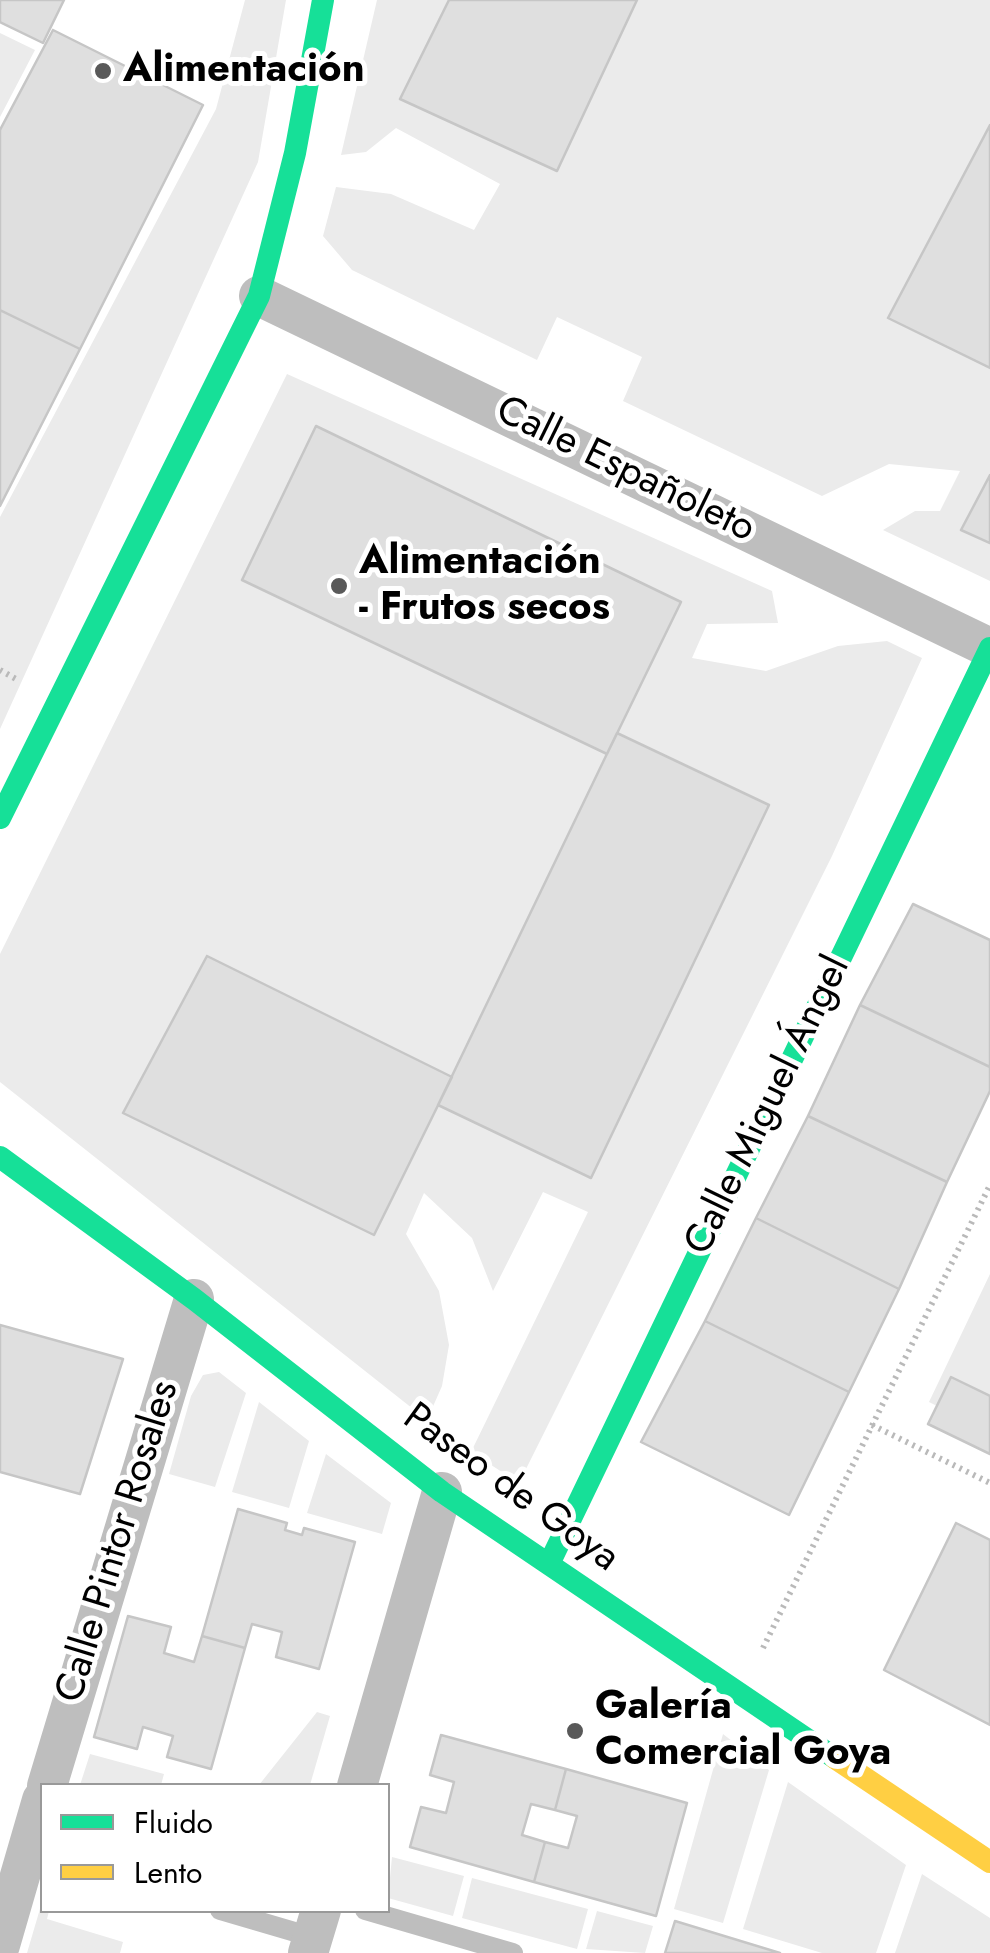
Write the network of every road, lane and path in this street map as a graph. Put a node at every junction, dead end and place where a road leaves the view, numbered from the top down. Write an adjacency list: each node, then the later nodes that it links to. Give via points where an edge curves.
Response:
1 (323, 0): 2 (street, via 295,154)
2 (259, 296): 3 (street, Calle Españoleto); 4 (street)
3 (990, 648): 11 (street, Calle Miguel Ángel)
4 (0, 818)
5 (0, 1157): 7 (street, Paseo de Goya)
6 (990, 1185): 8 (path)
7 (194, 1299): 10 (street, Paseo de Goya); 13 (street, Calle Pintor Rosales)
8 (872, 1426): 9 (path); 12 (path)
9 (990, 1483)
10 (442, 1492): 11 (street, Paseo de Goya); 14 (street)
11 (549, 1564): 12 (street, Paseo de Goya)
12 (740, 1694): 17 (street, Paseo de Goya)
13 (48, 1783)
14 (358, 1783)
15 (40, 1815): 16 (street)
16 (35, 1851): 21 (street)
17 (990, 1862)
18 (232, 1913): 20 (lane)
19 (375, 1913): 22 (lane)
20 (314, 1934)
21 (0, 1945)
22 (513, 1953)

